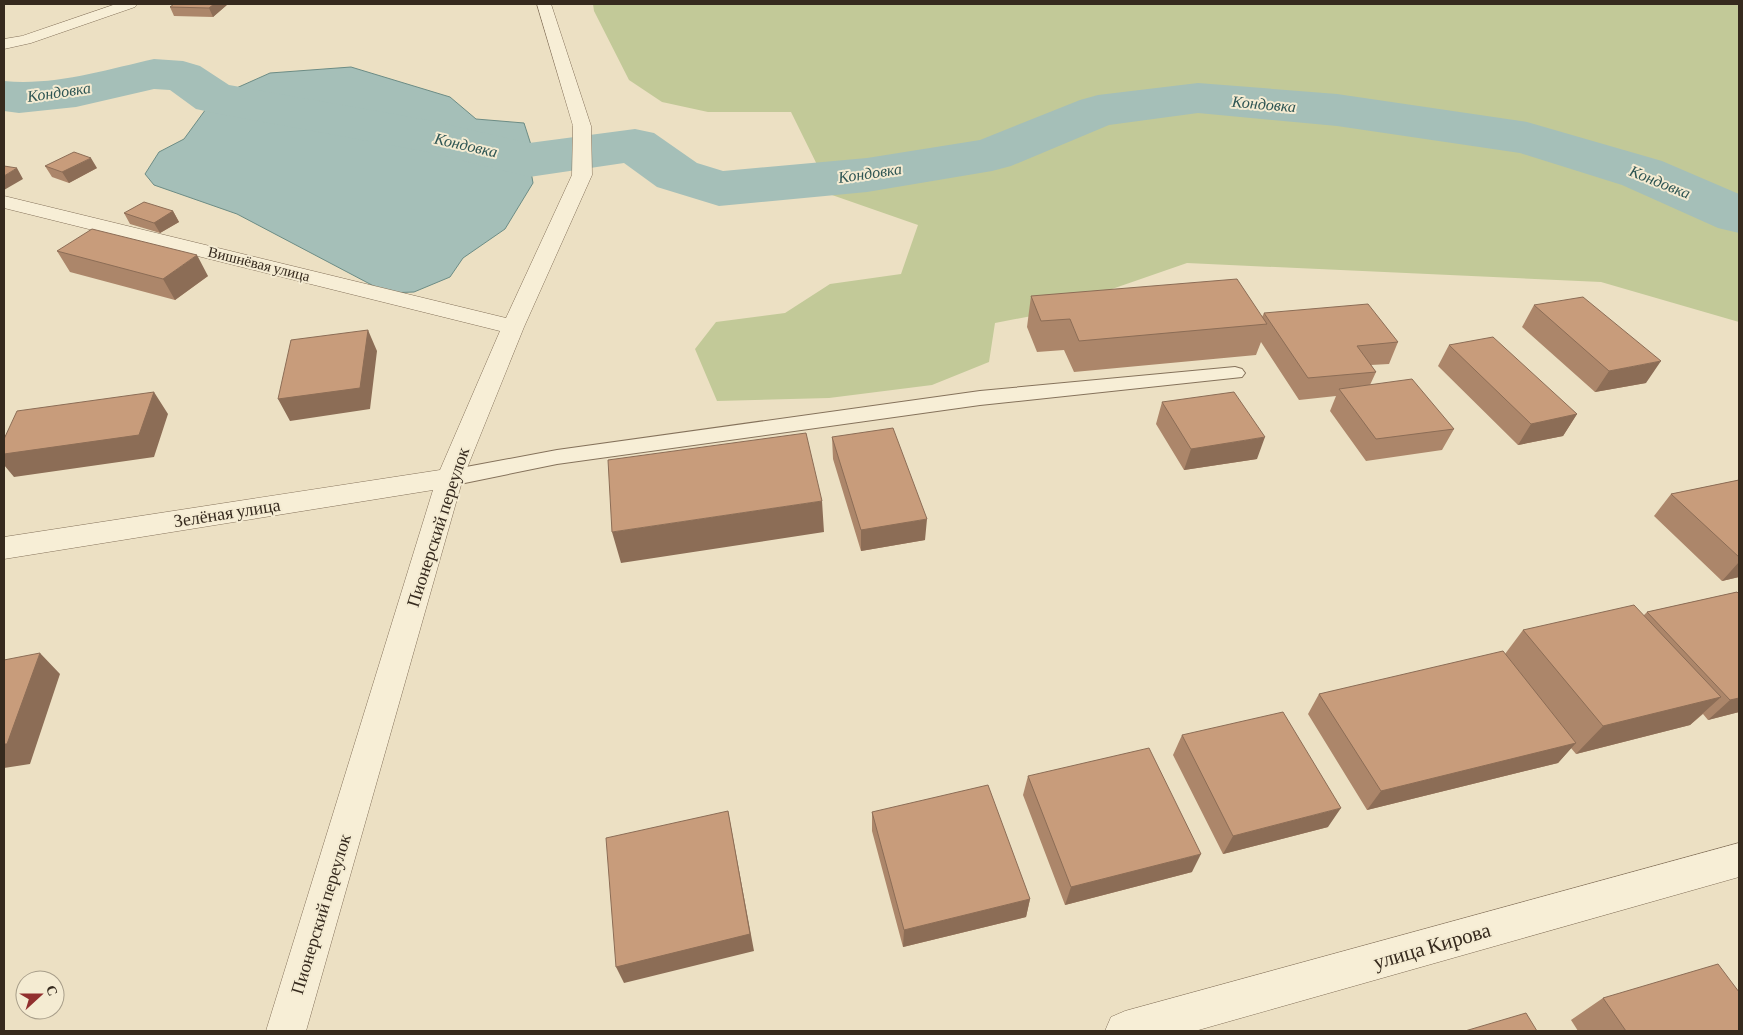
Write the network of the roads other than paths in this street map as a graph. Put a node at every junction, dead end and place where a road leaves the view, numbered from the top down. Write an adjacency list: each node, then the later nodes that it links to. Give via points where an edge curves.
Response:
1 (130, 4): 3 (street, via 25,40)
2 (544, 4): 5 (street, Пионерский переулок, via 582,126 582,175)
3 (4, 44)
4 (4, 202): 5 (street, Вишнёвая улица)
5 (513, 327): 7 (street, Пионерский переулок)
6 (1235, 373): 7 (lane, via 980,398 557,457)
7 (450, 478): 8 (street, Зелёная улица); 10 (street, Пионерский переулок)
8 (4, 548)
9 (1739, 860): 11 (street, улица Кирова)
10 (286, 1031)
11 (1125, 1031)

